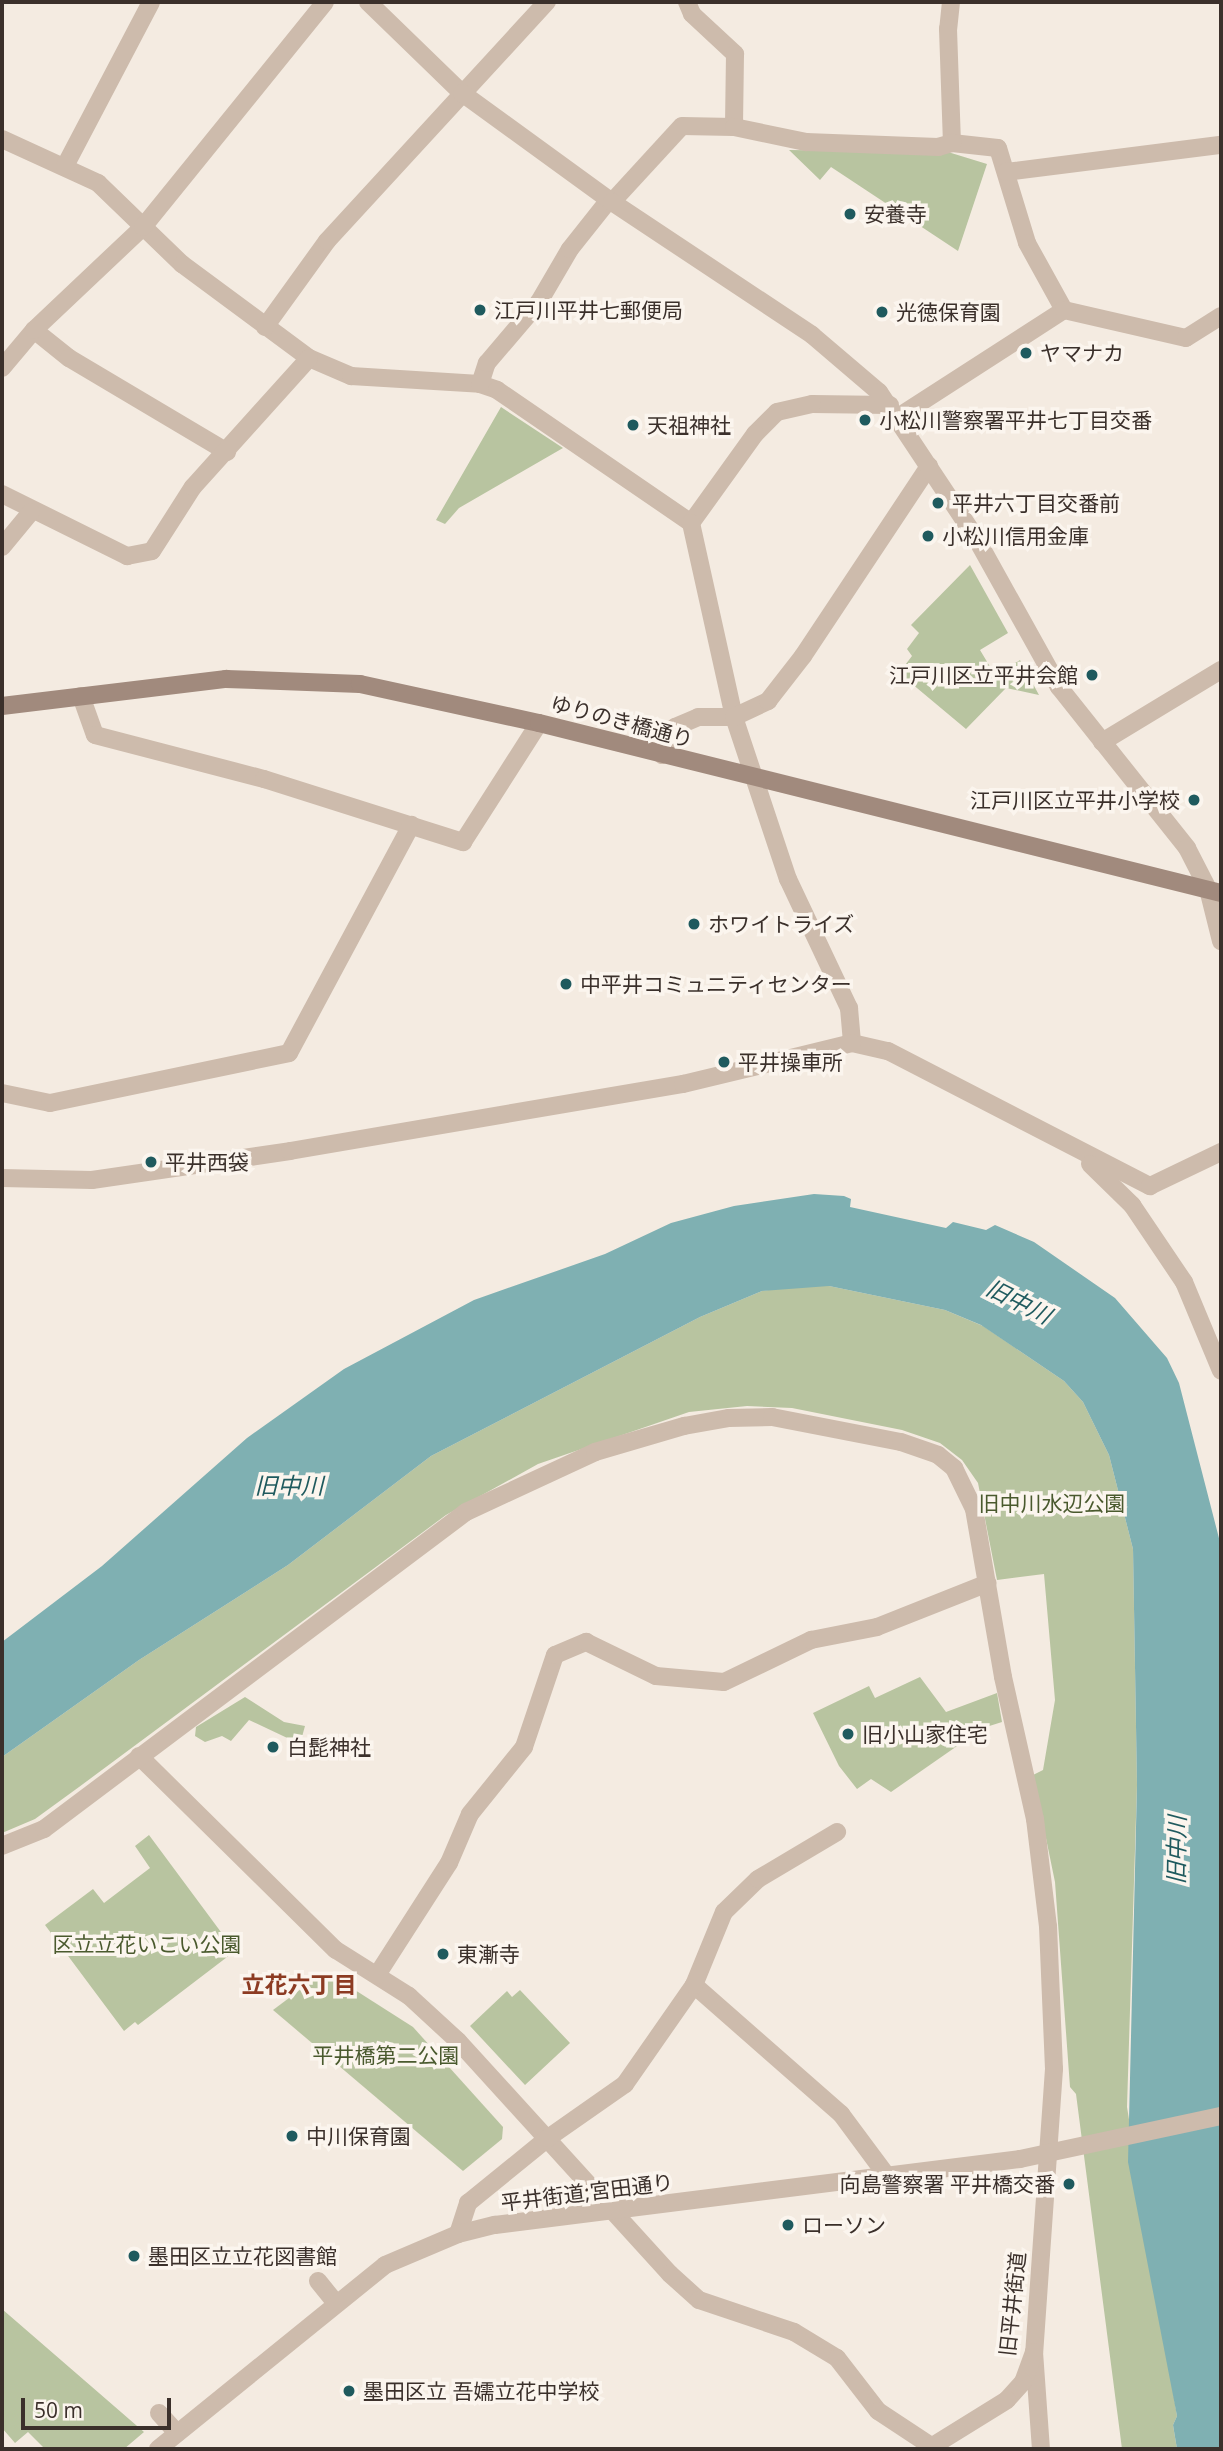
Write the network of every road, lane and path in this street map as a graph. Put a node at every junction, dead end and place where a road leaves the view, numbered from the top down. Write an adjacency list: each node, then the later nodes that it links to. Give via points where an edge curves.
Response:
1 (151, 2): 12 (street)
2 (325, 2): 15 (street)
3 (368, 2): 7 (street)
4 (547, 2): 7 (street)
5 (688, 2): 8 (street, via 692,14 735,54)
6 (951, 2): 10 (street)
7 (462, 93): 14 (street); 18 (street, via 327,241)
8 (734, 127): 10 (street, via 806,142 938,147); 14 (street, via 682,126)
9 (2, 139): 12 (street)
10 (951, 143): 13 (street, via 998,148)
11 (1221, 145): 13 (street)
12 (65, 166): 15 (street, via 98,183)
13 (1006, 172): 16 (street, via 1027,243)
14 (610, 201): 22 (street, via 569,248 539,302 487,363); 23 (street, via 812,335 853,366)
15 (143, 227): 18 (street, via 182,264); 19 (street)
16 (1064, 310): 17 (street, via 1185,338); 23 (street)
17 (1221, 316)
18 (265, 327): 20 (street)
19 (34, 330): 21 (street); 24 (street, via 69,358)
20 (309, 358): 22 (street, via 351,376); 24 (street)
21 (2, 368)
22 (480, 384): 28 (street, via 516,402)
23 (894, 411): 25 (street); 28 (street, via 812,404 777,412 755,434)
24 (226, 452): 27 (street, via 193,487 152,551 142,556 127,556)
25 (929, 466): 33 (street, via 796,665 768,701); 35 (street, via 976,538 1050,673)
26 (2, 494): 27 (street)
27 (32, 512): 29 (street)
28 (691, 523): 33 (street)
29 (2, 547)
30 (1221, 670): 35 (street)
31 (81, 696): 32 (main road, ゆりのき橋通り); 34 (main road, ゆりのき橋通り, via 226,679 317,680 383,688); 38 (street, via 95,735 277,783)
32 (2, 706)
33 (734, 717): 36 (street, via 698,717 675,727); 37 (street)
34 (539, 723): 36 (main road, ゆりのき橋通り); 38 (street, via 463,842)
35 (1102, 742): 39 (street, via 1187,848)
36 (662, 755): 37 (main road, ゆりのき橋通り)
37 (755, 779): 39 (main road, ゆりのき橋通り); 41 (street, via 788,879 849,1008)
38 (411, 825): 42 (street, via 289,1053 50,1102)
39 (1215, 891): 40 (street)
40 (1221, 941)
41 (852, 1043): 43 (street, via 888,1051); 45 (street, via 683,1084 277,1153 92,1180)
42 (2, 1093)
43 (1077, 1152): 44 (street, via 1150,1186); 46 (street, via 1132,1205 1184,1282)
44 (1221, 1152)
45 (2, 1178)
46 (1221, 1371)
47 (988, 1583): 48 (street, 旧平井街道, via 965,1487 938,1455 901,1442 772,1417 684,1426 595,1452 466,1513); 51 (street, via 877,1627 811,1640 724,1682 656,1676 586,1642 555,1655 524,1747 470,1814 449,1863); 55 (street, 旧平井街道, via 1045,1890 1054,2016)
48 (139, 1756): 50 (street, 旧平井街道, via 44,1829); 51 (street, via 328,1942)
49 (837, 1832): 52 (street, via 758,1879 724,1912)
50 (2, 1846)
51 (377, 1975): 54 (street, via 430,2014)
52 (694, 1985): 54 (street, via 625,2084); 56 (street, via 841,2114)
53 (1221, 2116): 55 (street, 平井街道;宮田通り)
54 (548, 2138): 57 (street); 58 (street, via 468,2203)
55 (1049, 2154): 56 (street, 平井街道;宮田通り); 61 (street, 旧平井街道)
56 (887, 2176): 57 (street, 平井街道;宮田通り)
57 (617, 2212): 58 (street, 平井街道;宮田通り, via 495,2225); 64 (street, via 699,2300 794,2332 836,2358 878,2411)
58 (458, 2234): 60 (street, 平井街道;宮田通り, via 385,2265)
59 (318, 2281): 60 (street)
60 (335, 2303): 63 (street, 平井街道;宮田通り)
61 (1034, 2352): 64 (street, 旧平井街道, via 1023,2382 1007,2400); 66 (street)
62 (159, 2413): 63 (street)
63 (177, 2433): 65 (street, 平井街道;宮田通り)
64 (930, 2447)
65 (158, 2449)
66 (1041, 2449)

